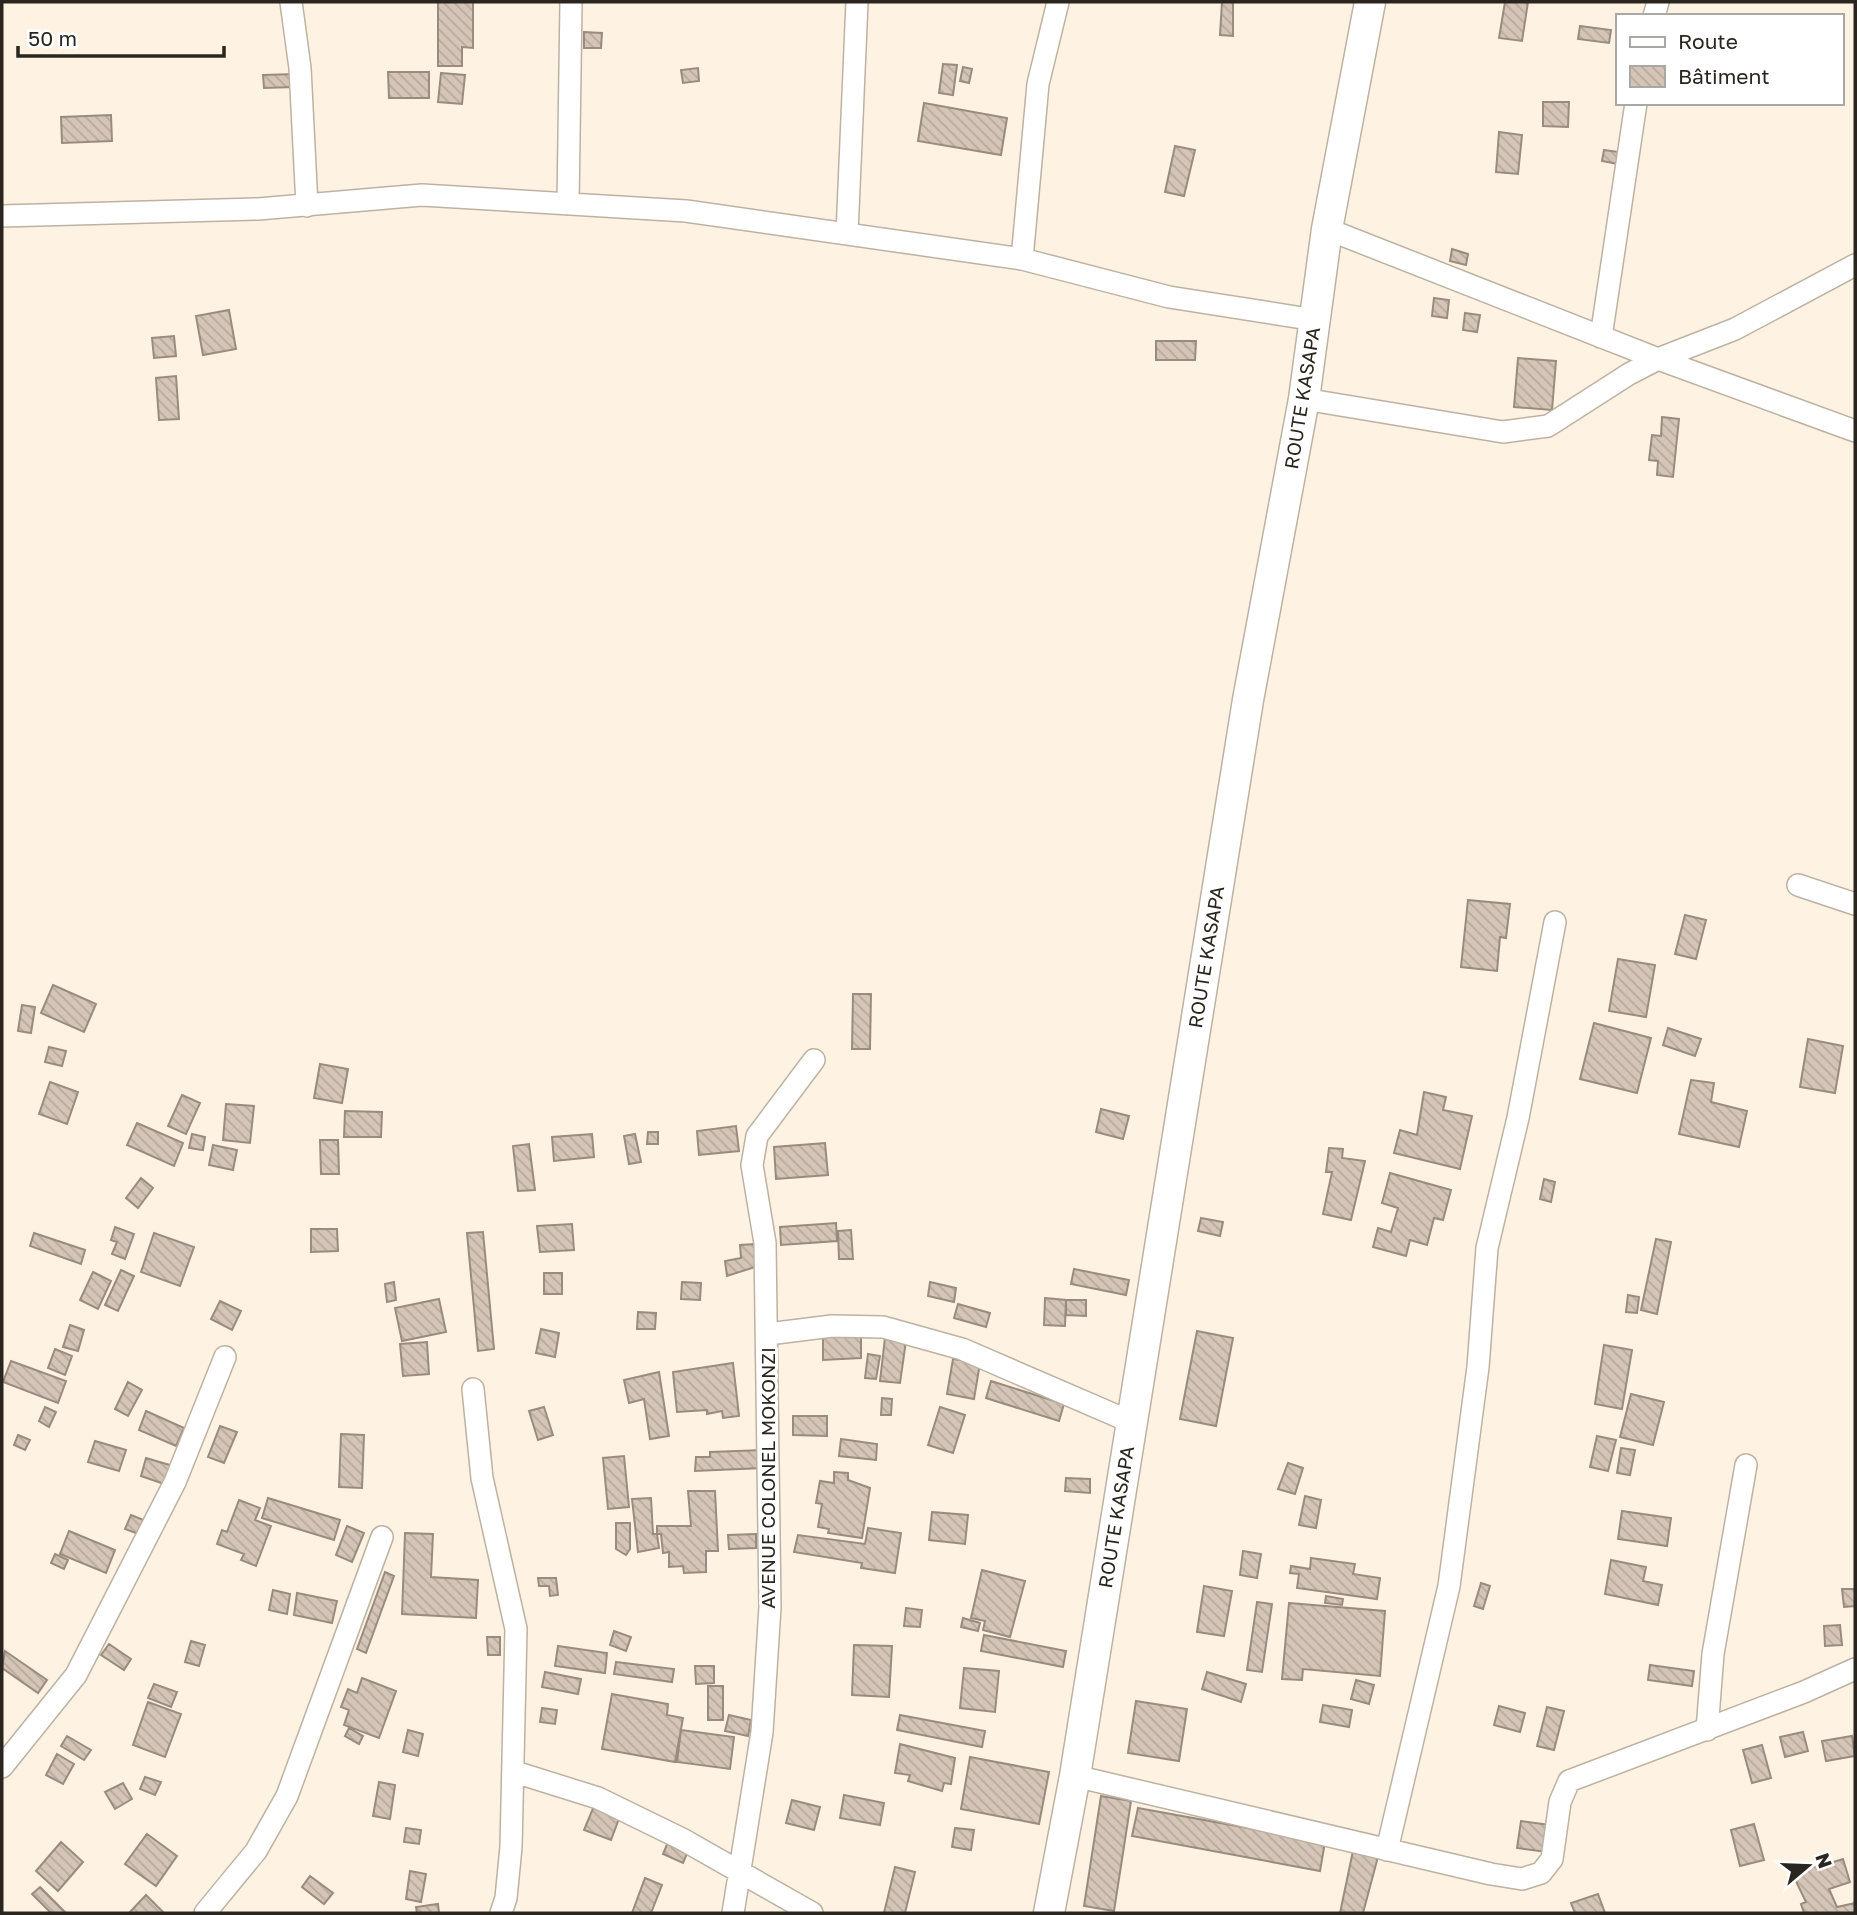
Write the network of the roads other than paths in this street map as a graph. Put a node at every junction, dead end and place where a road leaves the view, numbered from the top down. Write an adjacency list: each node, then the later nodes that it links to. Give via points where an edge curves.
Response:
1 (291, 2): 8 (street, via 300,68)
2 (571, 2): 7 (street)
3 (857, 2): 11 (street)
4 (1058, 2): 12 (street, via 1038,84)
5 (1370, 2): 10 (main road, ROUTE KASAPA)
6 (1636, 105): 15 (street)
7 (568, 204): 8 (street, via 422,195); 11 (street, via 686,211)
8 (307, 206): 9 (street)
9 (2, 216)
10 (1327, 229): 14 (main road, ROUTE KASAPA); 15 (street)
11 (847, 234): 12 (street)
12 (1022, 259): 14 (street, via 1169,297)
13 (1855, 265): 16 (street, via 1735,329)
14 (1315, 320): 17 (main road, ROUTE KASAPA)
15 (1601, 337): 16 (street)
16 (1658, 359): 17 (street, via 1548,426 1503,432); 18 (street)
17 (1304, 399): 26 (main road, ROUTE KASAPA, via 1248,700)
18 (1855, 430)
19 (1798, 885): 20 (street)
20 (1855, 904)
21 (1555, 922): 34 (street, via 1518,1118 1487,1248 1478,1367 1449,1586)
22 (814, 1060): 23 (street, AVENUE COLONEL MOKONZI, via 757,1136 752,1165 765,1243)
23 (768, 1334): 26 (street, via 832,1326 883,1327 962,1349); 35 (street, AVENUE COLONEL MOKONZI, via 770,1607 762,1732)
24 (225, 1357): 31 (street, via 175,1482 76,1675)
25 (472, 1389): 32 (street, via 482,1478 516,1629)
26 (1131, 1422): 33 (main road, ROUTE KASAPA)
27 (1746, 1465): 30 (street, via 1713,1654)
28 (382, 1537): 36 (street, via 287,1796 256,1851)
29 (1855, 1669): 30 (street)
30 (1707, 1730): 34 (street, via 1569,1781 1560,1802 1552,1859 1541,1873 1522,1879)
31 (2, 1767)
32 (515, 1772): 35 (street, via 598,1798 682,1839); 37 (street, via 512,1847)
33 (1074, 1776): 34 (street); 40 (main road, ROUTE KASAPA)
34 (1387, 1850)
35 (741, 1875): 38 (street, AVENUE COLONEL MOKONZI); 39 (street)
36 (205, 1913)
37 (501, 1913)
38 (733, 1913)
39 (812, 1913)
40 (1049, 1913)

